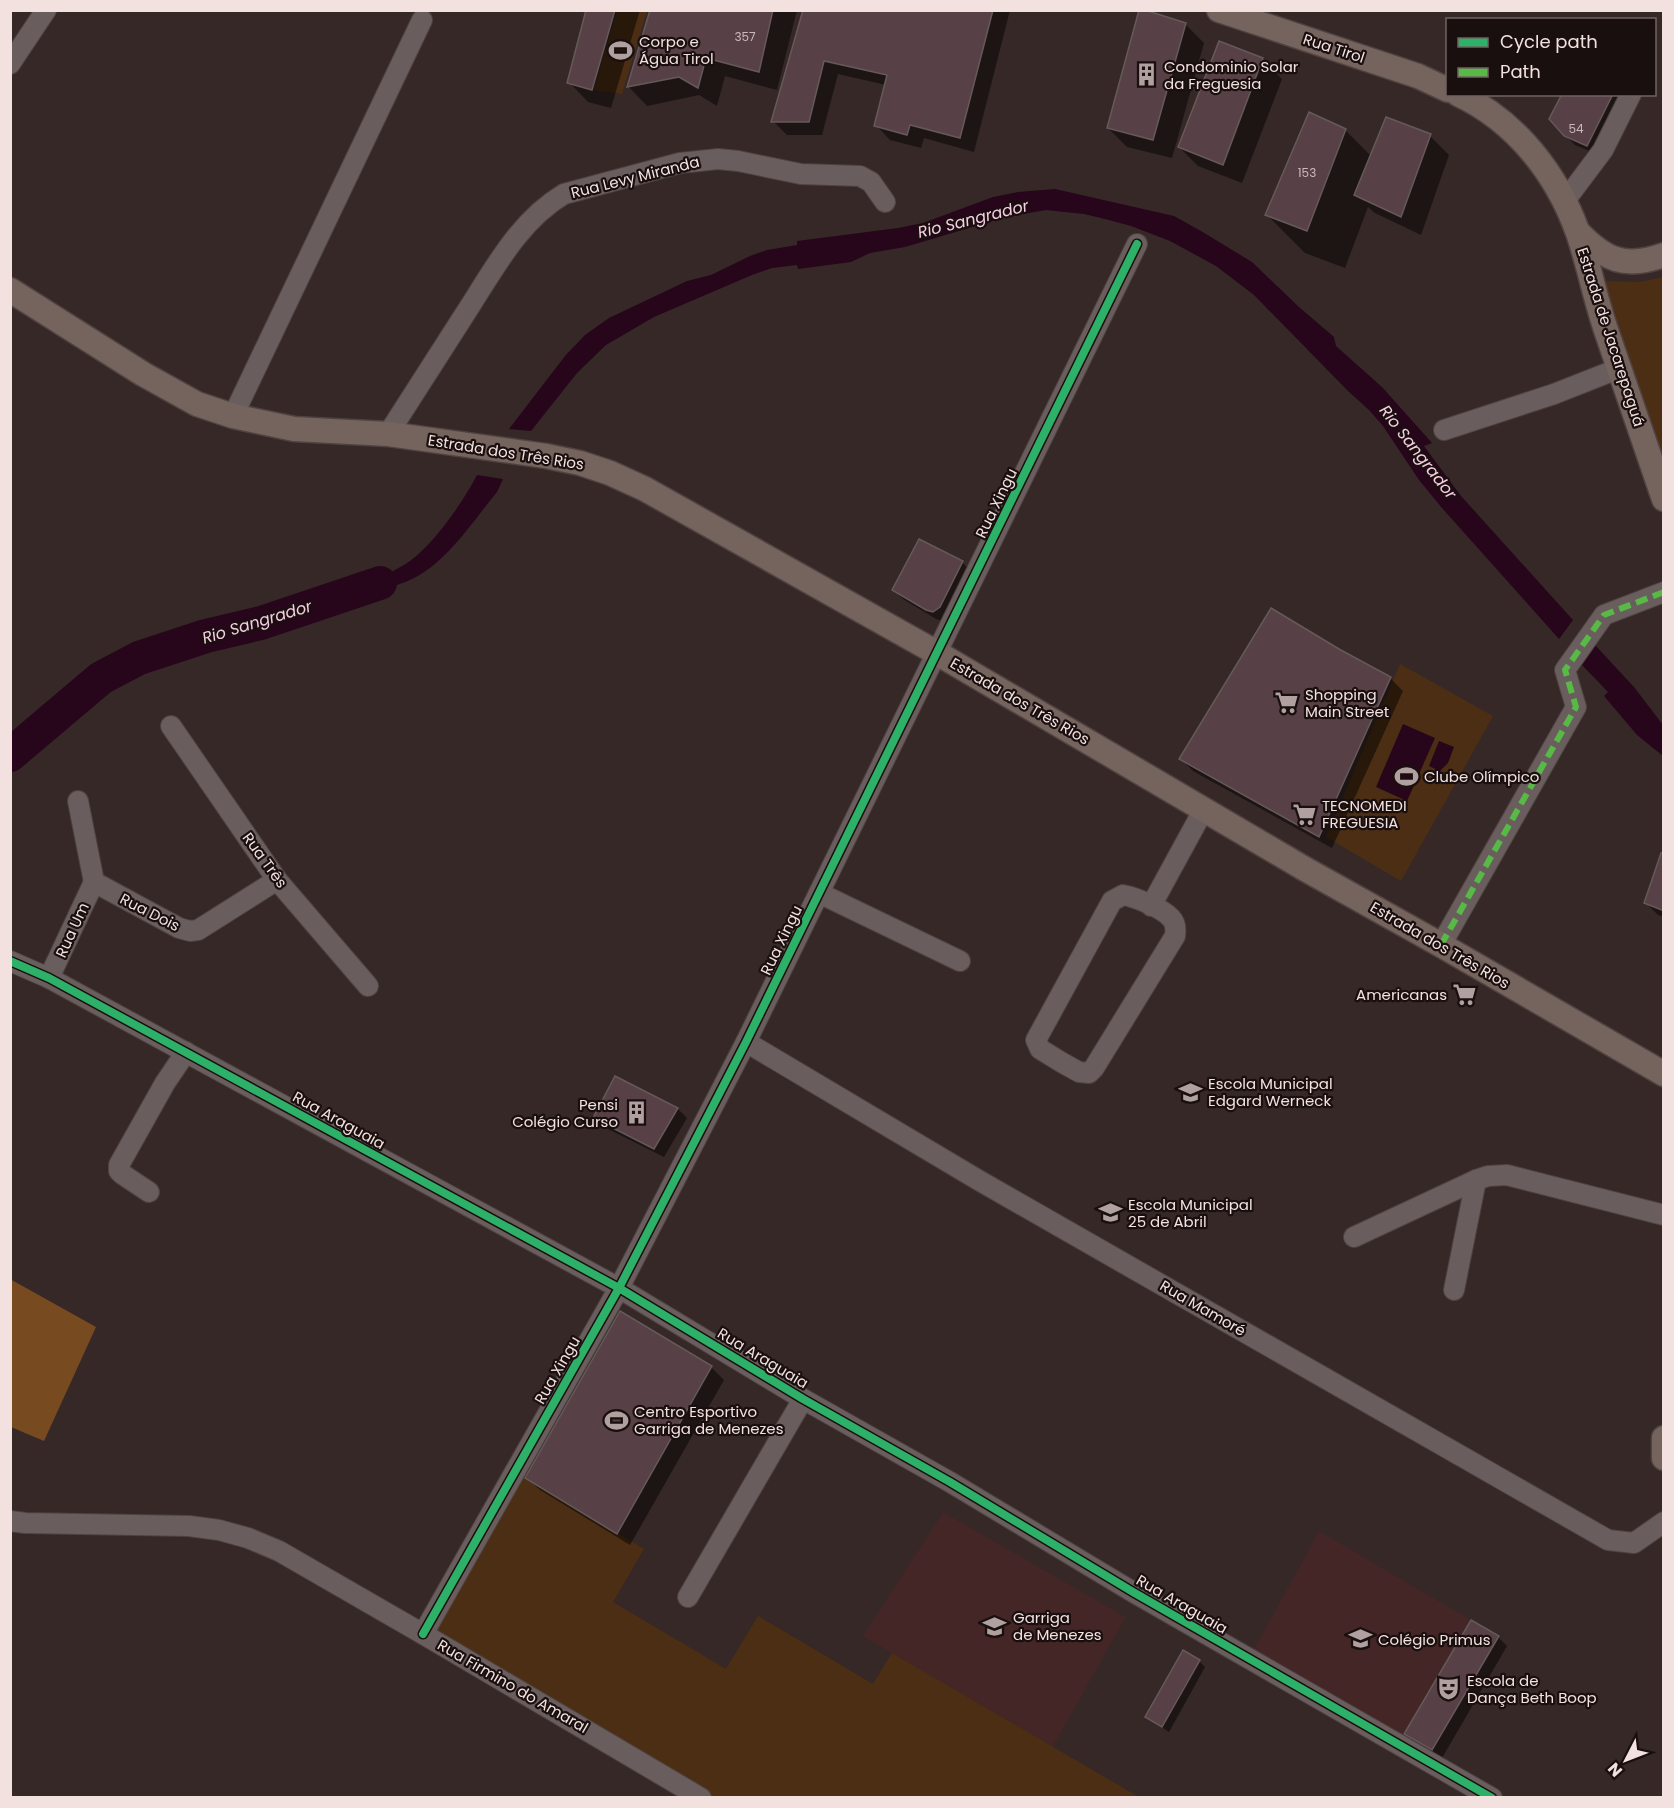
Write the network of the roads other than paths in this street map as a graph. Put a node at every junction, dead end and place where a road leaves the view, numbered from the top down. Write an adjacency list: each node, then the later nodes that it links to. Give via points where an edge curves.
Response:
1 (46, 10): 4 (street)
2 (1219, 10): 5 (main road, Rua Tirol, via 1418,76)
3 (422, 20): 15 (street)
4 (10, 64)
5 (1446, 89)
6 (1462, 96): 9 (main road, via 1497,116 1526,143)
7 (1630, 96): 9 (street, via 1603,150)
8 (885, 202): 17 (street, Rua Levy Miranda, via 871,182 860,176 801,174 718,159 680,163 564,194 537,214 509,246)
9 (1564, 202): 10 (main road)
10 (1578, 232): 12 (main road, Estrada de Jacarepaguá, via 1593,248 1618,261); 14 (main road, Estrada de Jacarepaguá)
11 (1137, 244): 20 (street, Rua Xingu)
12 (1664, 255)
13 (10, 290): 15 (main road, Estrada dos Três Rios, via 143,375 197,404)
14 (1620, 368): 16 (street); 18 (main road, Estrada de Jacarepaguá)
15 (233, 416): 17 (main road, Estrada dos Três Rios, via 294,429)
16 (1444, 430)
17 (388, 434): 20 (main road, Estrada dos Três Rios, via 546,456 610,473)
18 (1664, 499)
19 (1664, 592): 28 (street, via 1604,615 1565,670 1576,707)
20 (938, 653): 23 (main road, Estrada dos Três Rios); 26 (street, Rua Xingu)
21 (171, 726): 24 (street, Rua Três)
22 (78, 801): 25 (street)
23 (1204, 809): 27 (street); 28 (main road, Estrada dos Três Rios)
24 (277, 880): 25 (street, Rua Dois, via 208,925 190,931); 32 (street, Rua Três)
25 (94, 882): 31 (street, Rua Um)
26 (819, 893): 30 (street); 33 (street, Rua Xingu)
27 (1150, 906): 27 (street, via 1171,917 1175,936 1094,1068 1089,1073 1079,1072 1040,1049 1036,1040 1039,1032 1112,901 1123,895)
28 (1441, 945): 35 (main road, Estrada dos Três Rios)
29 (10, 961): 31 (street, Rua Araguaia)
30 (960, 961)
31 (49, 978): 34 (street, Rua Araguaia)
32 (368, 986)
33 (746, 1042): 40 (street, Rua Xingu); 46 (street, Rua Mamoré, via 1608,1540 1634,1543)
34 (186, 1052): 37 (street, via 119,1165 122,1174); 40 (street, Rua Araguaia)
35 (1664, 1074)
36 (1476, 1180): 38 (street, via 1507,1175); 39 (street); 41 (street)
37 (149, 1192)
38 (1664, 1215)
39 (1354, 1237)
40 (619, 1288): 42 (street, Rua Araguaia); 48 (street, Rua Xingu)
41 (1454, 1290)
42 (803, 1399): 47 (street); 50 (street, Rua Araguaia)
43 (1664, 1438): 44 (main road)
44 (1664, 1458)
45 (10, 1521): 48 (street, Rua Firmino do Amaral, via 219,1530 279,1551)
46 (1664, 1522)
47 (688, 1597)
48 (423, 1634): 49 (street, Rua Firmino do Amaral)
49 (701, 1797)
50 (1492, 1797)

